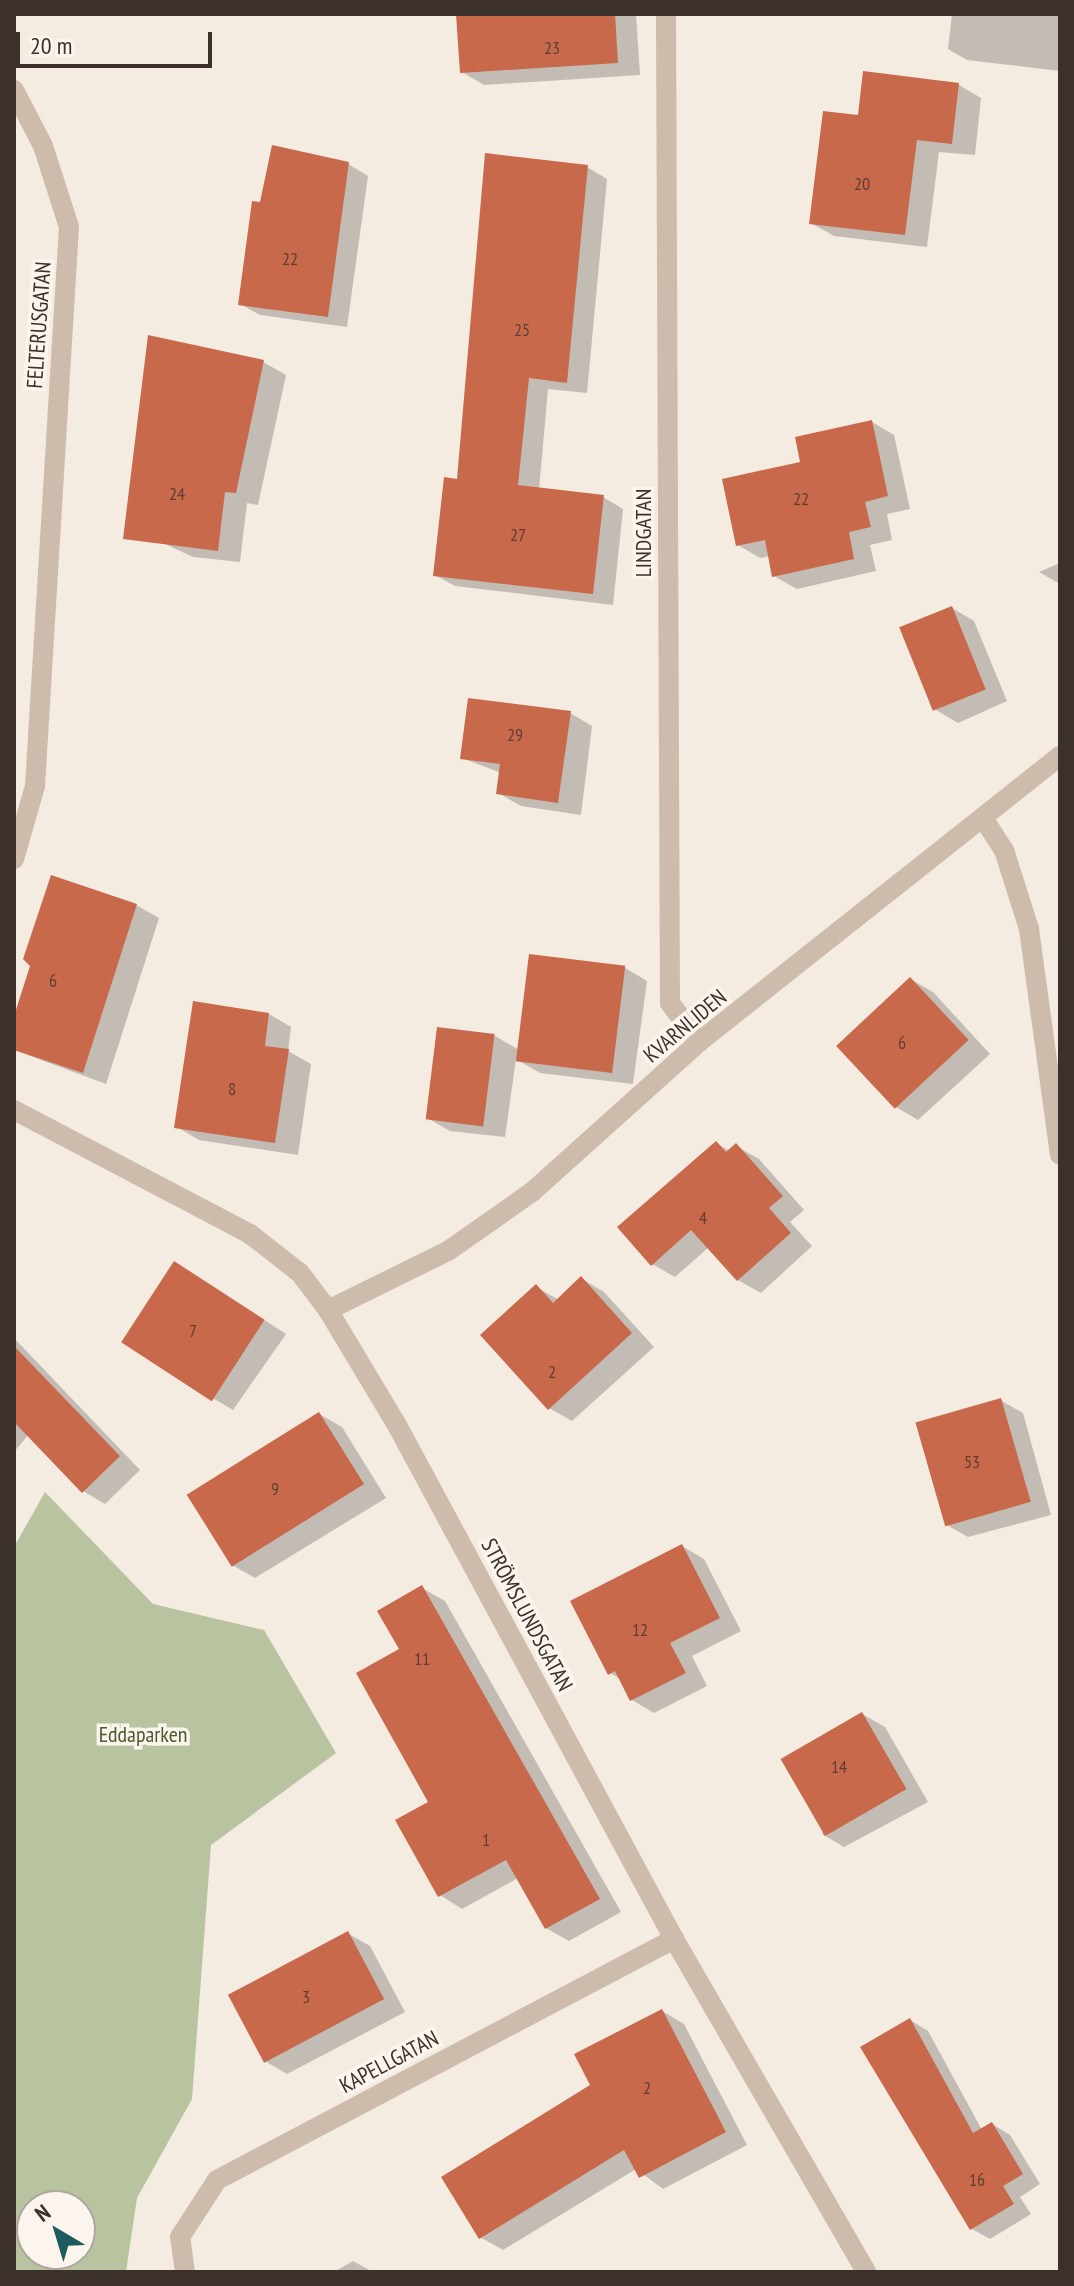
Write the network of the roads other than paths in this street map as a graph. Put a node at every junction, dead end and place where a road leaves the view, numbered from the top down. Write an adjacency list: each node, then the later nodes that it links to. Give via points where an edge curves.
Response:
1 (666, 14): 6 (street, LINDGATAN, via 670,1003)
2 (14, 90): 5 (street, FELTERUSGATAN, via 43,146 69,227 35,786)
3 (1060, 756): 4 (street, KVARNLIDEN)
4 (983, 818): 6 (street, KVARNLIDEN); 8 (street, via 1004,850 1029,929)
5 (14, 859)
6 (699, 1042): 9 (street, KVARNLIDEN, via 532,1192 448,1251)
7 (14, 1110): 9 (street, STRÖMSLUNDSGATAN, via 263,1242 300,1273)
8 (1060, 1155)
9 (328, 1310): 10 (street, STRÖMSLUNDSGATAN, via 398,1427)
10 (674, 1939): 11 (street, KAPELLGATAN, via 217,2180 180,2237); 12 (street, STRÖMSLUNDSGATAN)
11 (185, 2272)
12 (866, 2272)

